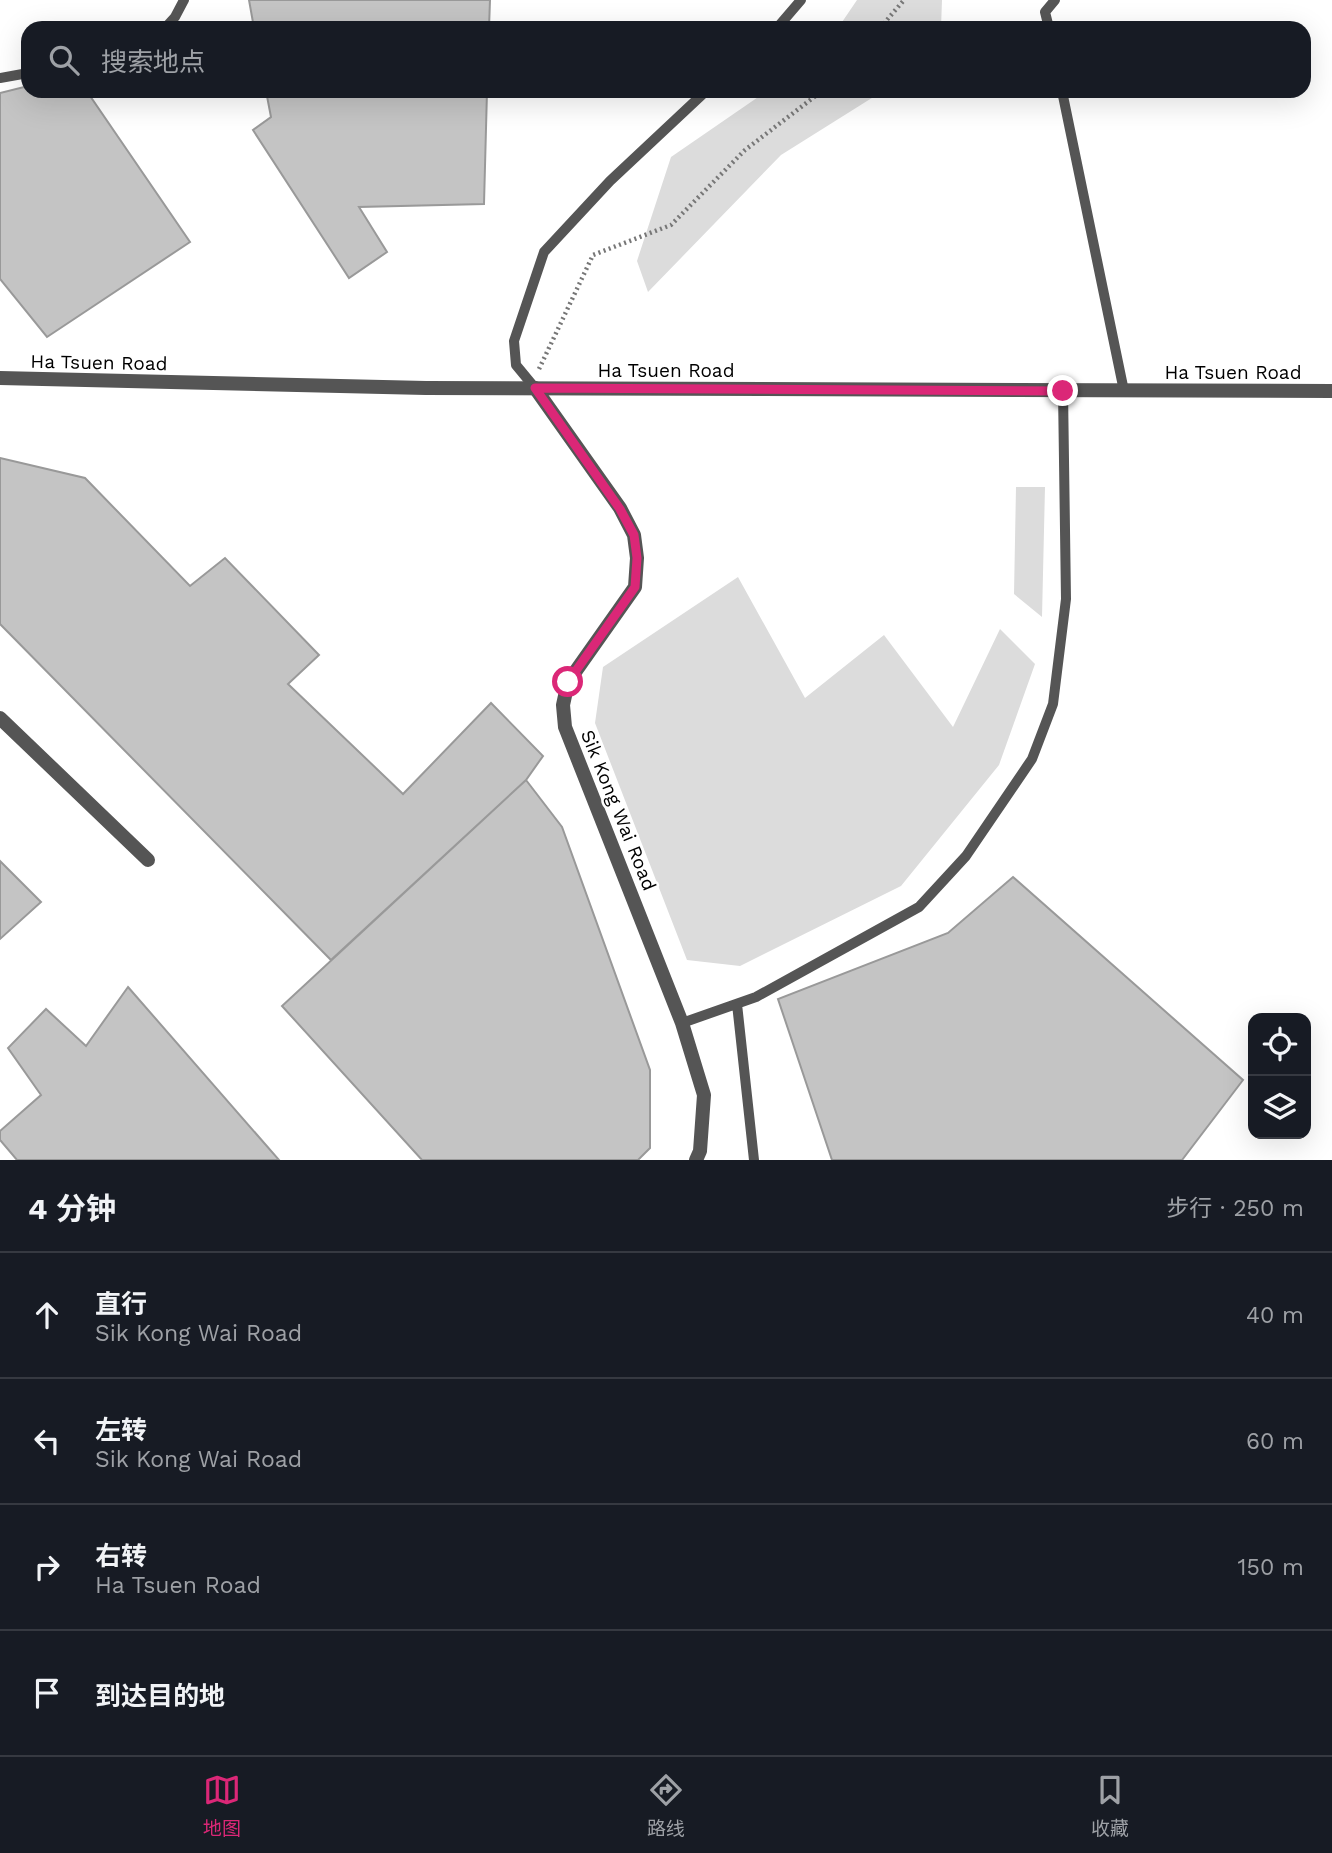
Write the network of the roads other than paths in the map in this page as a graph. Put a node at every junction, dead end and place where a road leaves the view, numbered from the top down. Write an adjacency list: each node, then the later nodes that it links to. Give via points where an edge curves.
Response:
1 (184, 0): 4 (lane)
2 (801, 0): 5 (lane)
3 (1055, 0): 6 (lane, via 1045,12)
4 (170, 21)
5 (783, 21)
6 (1047, 21)
7 (21, 74): 8 (lane)
8 (0, 78)
9 (699, 98): 12 (lane, via 610,181 544,252 514,341 516,365)
10 (1063, 98): 14 (lane)
11 (0, 378): 12 (street, Ha Tsuen Road)
12 (535, 388): 13 (street, Ha Tsuen Road); 19 (street, Sik Kong Wai Road, via 634,535 635,587 568,682 565,727)
13 (1063, 391): 14 (street, Ha Tsuen Road); 18 (lane, via 1066,598 1053,704 1032,759 966,856 919,907)
14 (1124, 391): 15 (street, Ha Tsuen Road)
15 (1332, 391)
16 (0, 718): 17 (street)
17 (148, 860)
18 (737, 1004): 19 (lane); 21 (lane)
19 (682, 1023): 20 (street, Sik Kong Wai Road, via 704,1095)
20 (696, 1160)
21 (754, 1160)

